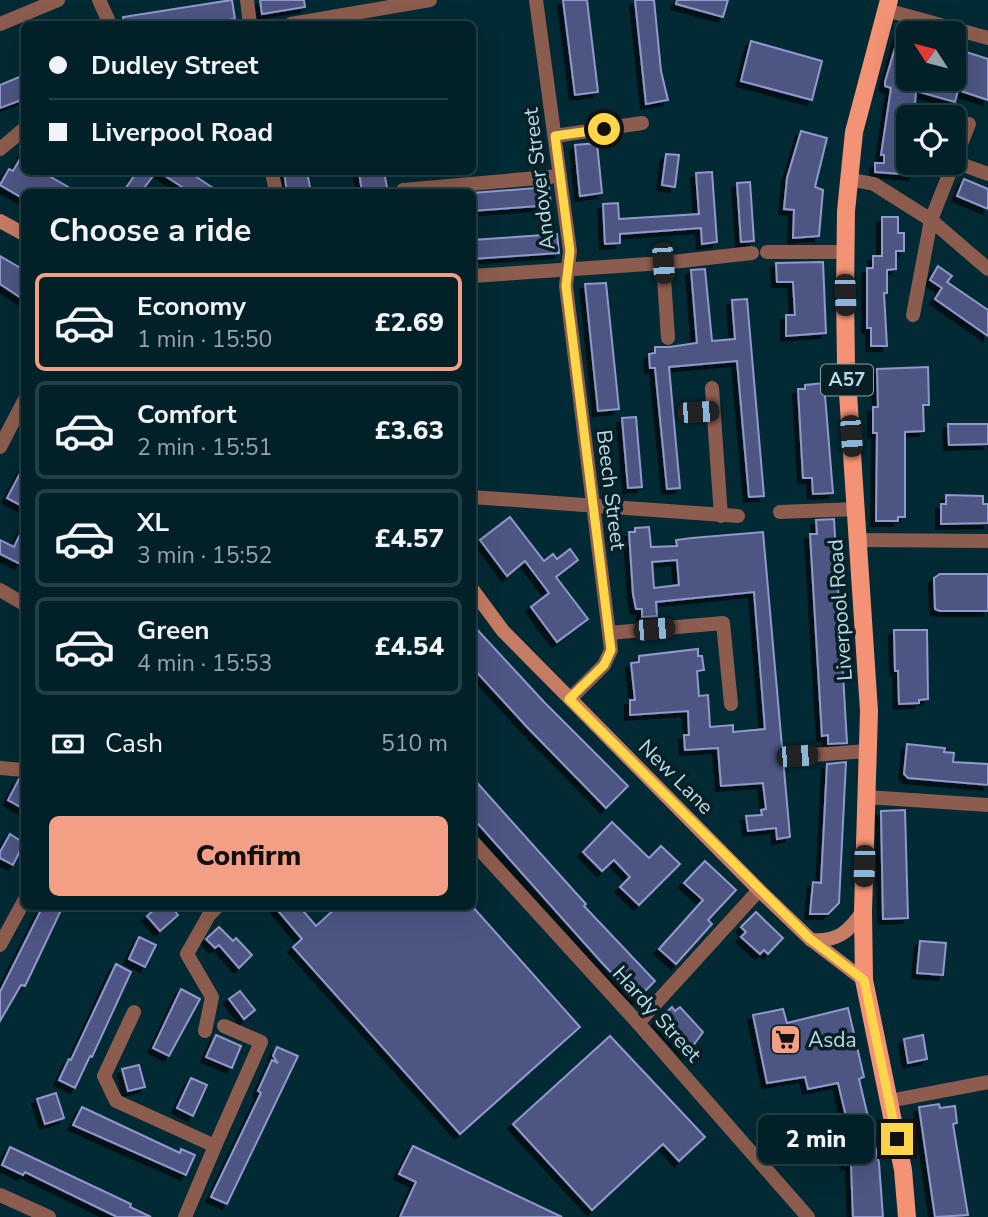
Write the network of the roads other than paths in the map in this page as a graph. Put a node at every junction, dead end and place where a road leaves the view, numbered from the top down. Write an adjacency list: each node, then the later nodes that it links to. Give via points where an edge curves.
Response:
1 (58, 0): 10 (street)
2 (99, 0): 8 (street)
3 (247, 0): 9 (street)
4 (430, 0): 7 (street)
5 (536, 0): 16 (street, Andover Street)
6 (888, 5): 11 (street); 22 (main road, Liverpool Road / A57, via 854,132)
7 (336, 20)
8 (109, 21)
9 (250, 21)
10 (0, 24)
11 (988, 38)
12 (642, 123): 16 (street)
13 (969, 124): 15 (street)
14 (21, 132): 17 (street)
15 (966, 132)
16 (555, 136): 21 (street, Andover Street)
17 (0, 149)
18 (966, 166): 19 (street)
19 (988, 174)
20 (950, 175): 24 (street)
21 (560, 176): 23 (street); 31 (street, Andover Street, via 570,251)
22 (848, 179): 24 (street, via 874,184); 27 (main road, Liverpool Road / A57)
23 (414, 189)
24 (931, 220): 32 (street); 34 (street)
25 (0, 221): 26 (street)
26 (21, 232)
27 (845, 251): 28 (street); 41 (main road, Liverpool Road / A57, via 846,363)
28 (767, 252)
29 (752, 253): 30 (street)
30 (663, 263): 31 (street); 35 (street)
31 (568, 269): 33 (street); 40 (street, Beech Street, via 566,286)
32 (988, 269)
33 (476, 276)
34 (913, 315)
35 (668, 338)
36 (712, 388): 43 (street, via 706,412)
37 (21, 407): 38 (street)
38 (0, 447)
39 (476, 497): 40 (street)
40 (592, 506): 43 (street); 50 (street, Beech Street)
41 (856, 509): 42 (street); 45 (main road, Liverpool Road / A57)
42 (780, 512)
43 (721, 516): 44 (street)
44 (738, 516)
45 (858, 540): 46 (street); 53 (main road, Liverpool Road / A57)
46 (988, 541)
47 (0, 590): 49 (street)
48 (476, 594): 51 (street, New Lane, via 503,631)
49 (21, 602)
50 (608, 634): 51 (street, Beech Street, via 609,658); 52 (street, via 723,623)
51 (569, 699): 60 (street, New Lane)
52 (732, 704)
53 (868, 751): 54 (street); 57 (main road, Liverpool Road / A57)
54 (797, 756)
55 (0, 768): 56 (street)
56 (21, 770)
57 (866, 797): 58 (street); 63 (main road, Liverpool Road / A57)
58 (988, 805)
59 (476, 845): 68 (street, Hardy Street)
60 (759, 890): 64 (street, New Lane); 68 (street)
61 (21, 906): 65 (street)
62 (214, 910): 70 (street, via 187,954 212,998)
63 (863, 911): 64 (street, via 839,937); 66 (main road, Liverpool Road / A57)
64 (811, 940): 66 (street, New Lane)
65 (0, 945)
66 (864, 980): 72 (main road, Liverpool Road / A57)
67 (134, 1012): 73 (street, via 104,1076 116,1101)
68 (638, 1023): 78 (street, Hardy Street)
69 (223, 1026): 73 (street, via 261,1042)
70 (205, 1031)
71 (988, 1082): 72 (street)
72 (889, 1101): 79 (main road, Liverpool Road / A57)
73 (215, 1146): 77 (street)
74 (0, 1195): 75 (street)
75 (29, 1213): 76 (street)
76 (49, 1217)
77 (185, 1217)
78 (808, 1217)
79 (907, 1217)

